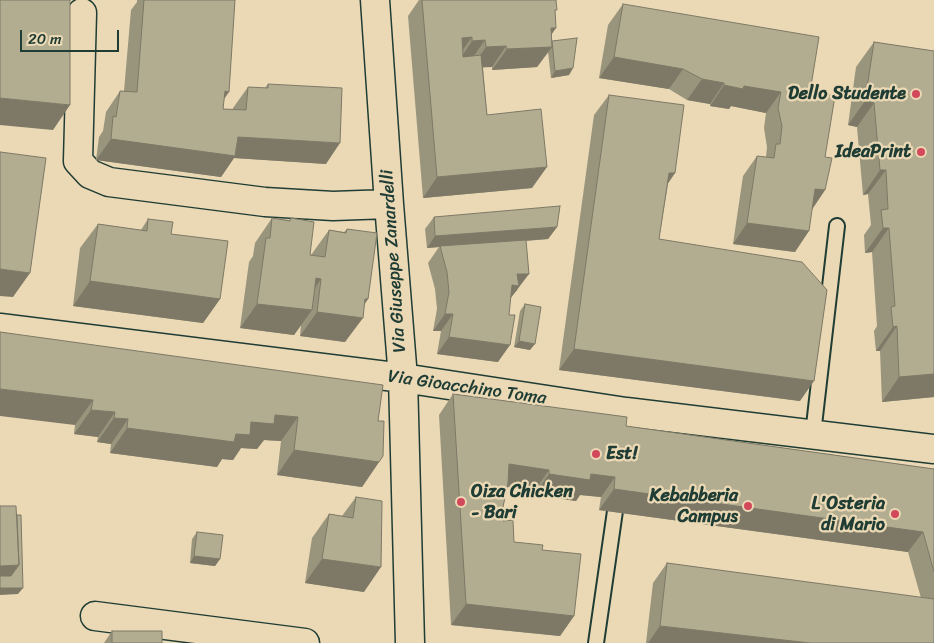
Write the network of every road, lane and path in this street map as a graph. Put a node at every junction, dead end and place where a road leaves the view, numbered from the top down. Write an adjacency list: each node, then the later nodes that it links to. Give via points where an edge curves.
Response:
1 (375, 0): 3 (street, Via Giuseppe Zanardelli)
2 (82, 13): 3 (street, via 78,161 90,174 109,182 265,202 333,206)
3 (389, 204): 6 (street, Via Giuseppe Zanardelli)
4 (837, 226): 7 (lane)
5 (0, 328): 6 (street, Via Gioacchino Toma)
6 (403, 378): 7 (street, Via Gioacchino Toma, via 626,417); 12 (street, Via Giuseppe Zanardelli)
7 (813, 434): 8 (street, Via Gioacchino Toma)
8 (934, 449)
9 (615, 511): 13 (lane)
10 (95, 616): 11 (street)
11 (305, 643)
12 (410, 643)
13 (596, 643)

